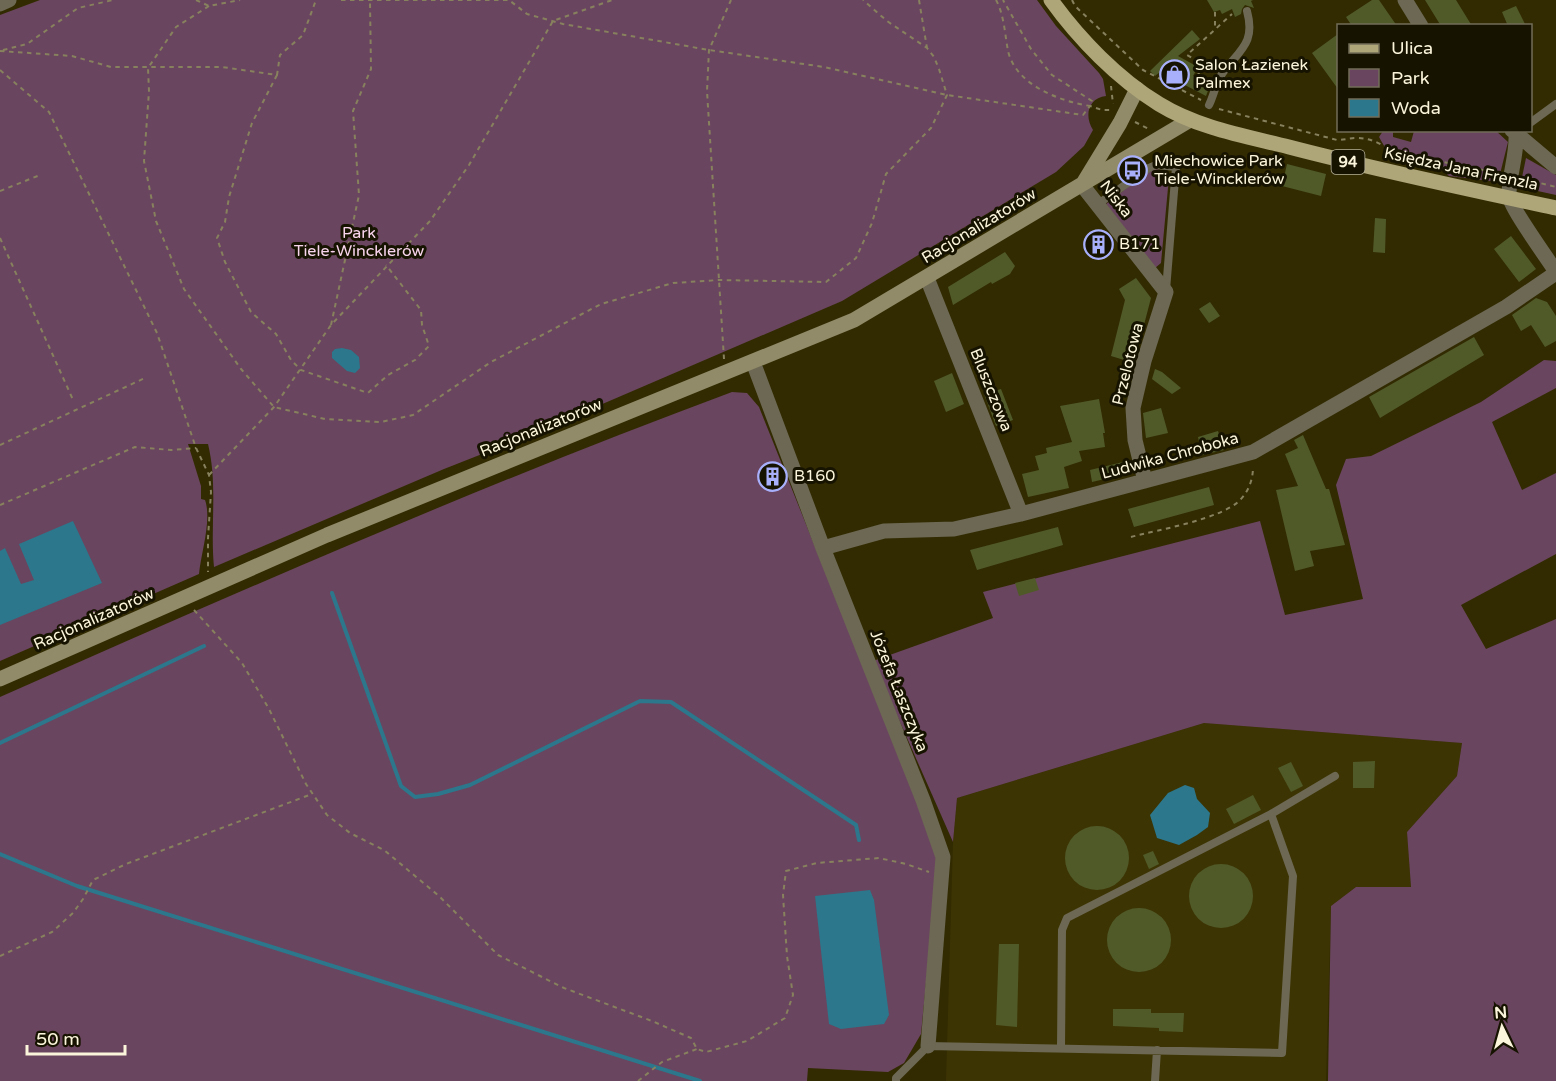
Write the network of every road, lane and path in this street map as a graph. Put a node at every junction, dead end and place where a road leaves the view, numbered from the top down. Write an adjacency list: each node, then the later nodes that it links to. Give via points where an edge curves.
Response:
1 (9, 0): 18 (street)
2 (113, 0): 28 (path, via 78,8 27,44 0,51 72,56 111,67)
3 (196, 0): 19 (path)
4 (240, 0): 19 (path)
5 (316, 0): 30 (path, via 303,35 280,55)
6 (341, 0): 17 (path)
7 (509, 0): 17 (path); 23 (path, via 527,14)
8 (612, 0): 23 (path)
9 (731, 0): 27 (path)
10 (863, 0): 26 (path)
11 (919, 0): 26 (path)
12 (996, 0): 36 (path, via 1009,55 1020,73 1042,90)
13 (1004, 0): 36 (path, via 1031,49 1052,75 1092,101)
14 (1051, 0): 32 (main road, Księdza Jana Frenzla / 94, via 1087,42)
15 (1072, 0): 35 (path, via 1143,70)
16 (1405, 0): 24 (street)
17 (370, 1): 57 (path, via 371,69 354,111 360,195)
18 (0, 4)
19 (209, 6): 28 (path, via 176,27)
20 (1247, 11): 31 (lane, via 1248,42)
21 (1215, 12): 25 (path)
22 (1232, 14): 25 (path)
23 (553, 21): 27 (path); 52 (path, via 469,165 430,221)
24 (1420, 24)
25 (1215, 30): 31 (path, via 1186,56 1203,64 1198,75)
26 (927, 48): 33 (path)
27 (709, 50): 33 (path, via 824,67); 55 (path, via 707,91)
28 (147, 68): 30 (path, via 222,68); 63 (path, via 144,161 156,221 184,289 241,369)
29 (0, 70): 65 (path, via 49,112 157,333)
30 (277, 75): 59 (path, via 252,123 217,238 251,312 276,334)
31 (1217, 85): 35 (lane)
32 (1137, 88): 37 (street, Racjonalizatorów); 38 (main road, Księdza Jana Frenzla / 94, via 1159,105)
33 (947, 95): 36 (path, via 1083,115); 55 (path, via 931,128 886,174 872,223 856,258 826,282)
34 (1556, 104): 39 (lane)
35 (1209, 105): 44 (path, via 1337,140 1369,140 1393,152)
36 (1090, 106): 37 (path)
37 (1123, 115): 41 (path); 45 (street, Racjonalizatorów)
38 (1190, 120): 41 (street, Racjonalizatorów); 48 (main road, Księdza Jana Frenzla / 94, via 1365,167)
39 (1532, 122)
40 (1516, 132): 42 (street); 44 (street, via 1517,151)
41 (1160, 138): 45 (street, Racjonalizatorów)
42 (1556, 167)
43 (40, 175): 47 (path)
44 (1511, 175): 46 (path); 48 (street)
45 (1082, 185): 49 (street, Niska); 54 (street, Racjonalizatorów)
46 (1556, 188)
47 (0, 191)
48 (1509, 198): 50 (main road, Księdza Jana Frenzla / 94); 53 (street)
49 (1098, 204): 56 (street, Niska); 56 (lane, via 1149,168 1176,167)
50 (1556, 208)
51 (0, 238): 62 (path)
52 (386, 265): 57 (path); 59 (path, via 421,310 429,346 368,393)
53 (1556, 272): 66 (street, Ludwika Chroboka, via 1506,307)
54 (927, 278): 58 (street, Racjonalizatorów, via 854,320); 70 (street, Bluszczowa)
55 (719, 280): 60 (path, via 725,350); 63 (path, via 673,283 601,304 491,362 414,415 381,422 325,419)
56 (1166, 292): 68 (street, Przelotowa, via 1133,408)
57 (331, 325): 59 (path)
58 (753, 362): 60 (street, Racjonalizatorów); 72 (street, Józefa Łaszczyka)
59 (300, 370): 63 (path)
60 (722, 374): 73 (street, Racjonalizatorów)
61 (145, 378): 64 (path)
62 (75, 402)
63 (274, 407): 67 (path)
64 (0, 446)
65 (196, 448): 67 (path); 69 (path, via 135,447)
66 (1253, 452): 68 (street, Ludwika Chroboka); 71 (path, via 1253,479 1239,501 1210,517)
67 (209, 476): 73 (path, via 212,492 207,559)
68 (1145, 481): 70 (street, Ludwika Chroboka)
69 (0, 505)
70 (1021, 514): 72 (street, Ludwika Chroboka, via 954,529 884,531)
71 (1131, 537)
72 (823, 548): 79 (street, Józefa Łaszczyka, via 923,800 943,856)
73 (211, 586): 74 (street, Racjonalizatorów)
74 (184, 599): 75 (street, Racjonalizatorów); 77 (path, via 242,663)
75 (0, 679)
76 (1335, 776): 78 (lane)
77 (313, 794): 80 (path, via 93,880 73,913 52,932); 83 (path, via 327,815 350,833 384,850 439,896 498,955 564,988 691,1038)
78 (1271, 814): 82 (lane, via 1067,918 1062,930); 84 (lane, via 1293,876 1282,1053)
79 (941, 877): 81 (street, Józefa Łaszczyka); 83 (path, via 879,858 818,863 786,871 784,916 793,995 785,1017 747,1041 706,1052)
80 (0, 956)
81 (928, 1046): 82 (lane); 86 (lane)
82 (1060, 1048): 84 (lane)
83 (697, 1049): 85 (path, via 662,1062)
84 (1156, 1050): 87 (lane)
85 (638, 1081)
86 (896, 1081)
87 (1155, 1081)

